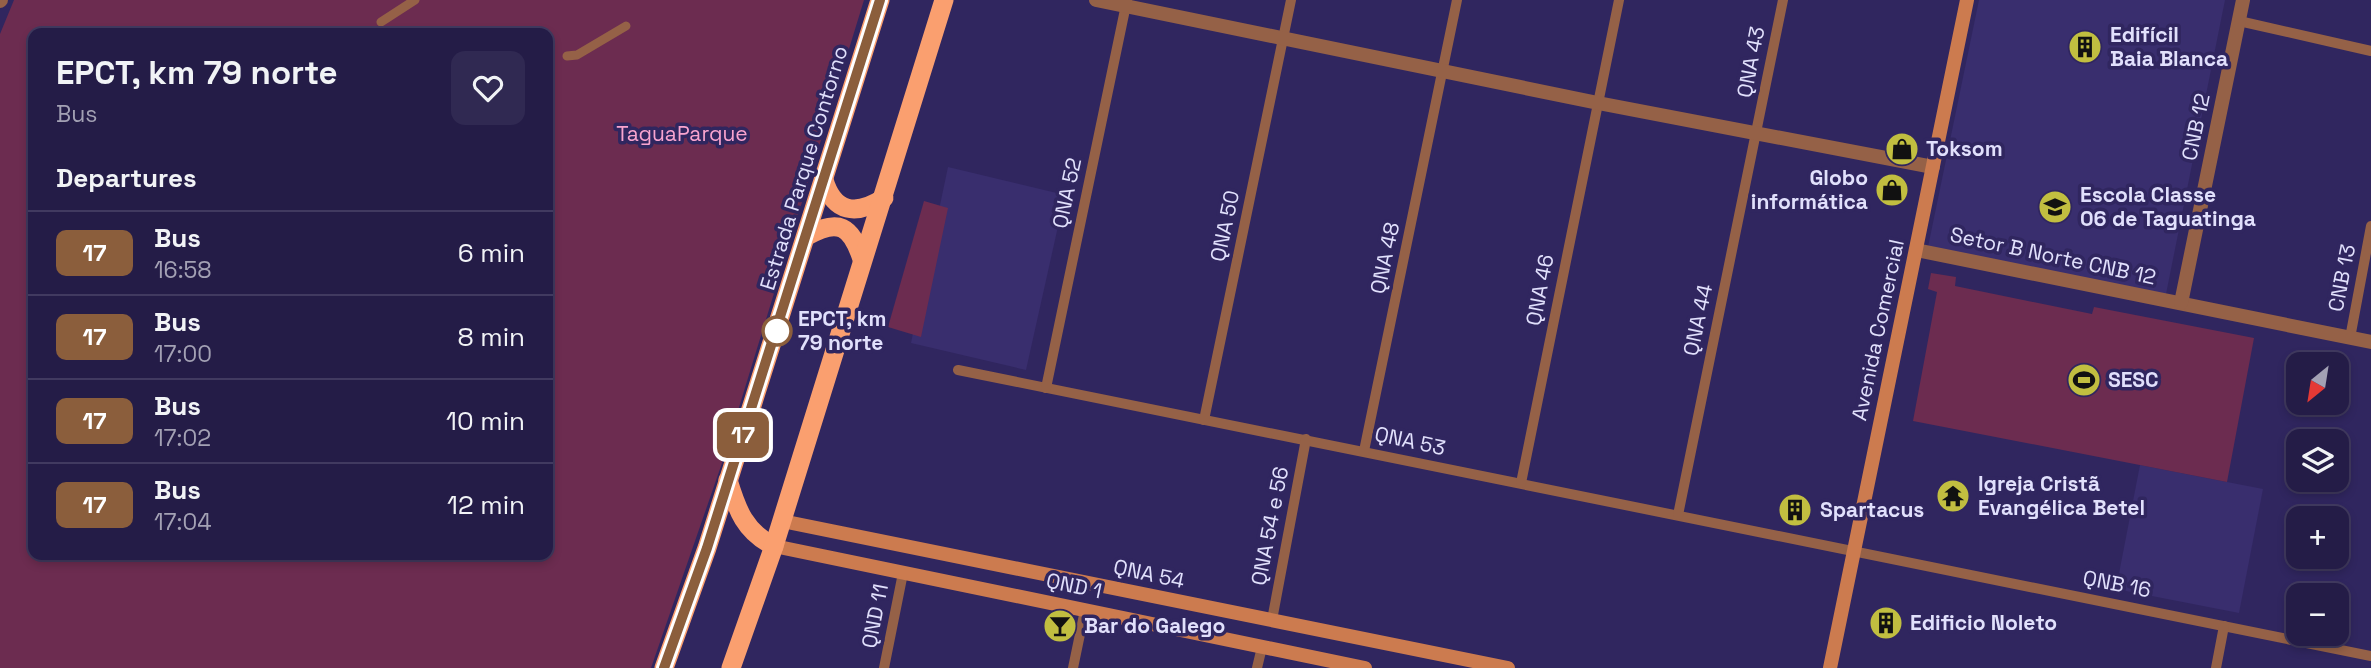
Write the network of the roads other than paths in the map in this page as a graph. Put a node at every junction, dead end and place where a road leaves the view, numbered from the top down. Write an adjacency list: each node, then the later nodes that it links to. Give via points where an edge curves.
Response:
1 (415, 0): 13 (street)
2 (880, 0): 22 (highway, Estrada Parque Contorno)
3 (944, 0): 23 (highway)
4 (1096, 0): 11 (street)
5 (1291, 0): 15 (street, QNA 50)
6 (1457, 0): 18 (street, QNA 48)
7 (1619, 0): 19 (street, QNA 46)
8 (1783, 0): 20 (street, QNA 43)
9 (1966, 0): 21 (main road, Avenida Comercial)
10 (2243, 0): 12 (street, CNB 12)
11 (1127, 3): 15 (street); 32 (street, QNA 52)
12 (2239, 21): 16 (street); 28 (street, CNB 12)
13 (381, 22)
14 (626, 26): 17 (street, via 577,55)
15 (1283, 39): 18 (street); 33 (street, QNA 50)
16 (2371, 51)
17 (567, 56)
18 (1443, 72): 19 (street); 35 (street, QNA 48)
19 (1598, 103): 20 (street); 37 (street, QNA 46)
20 (1756, 132): 21 (street); 38 (street, QNA 44)
21 (1933, 167): 26 (main road, Avenida Comercial)
22 (824, 180): 23 (highway, via 831,198 846,207 867,208); 25 (highway, Estrada Parque Contorno)
23 (884, 198): 27 (highway)
24 (2371, 226): 29 (street, CNB 13)
25 (807, 236): 27 (highway, via 827,227 843,228 853,237); 36 (highway, Estrada Parque Contorno)
26 (1916, 250): 28 (street, Setor B Norte CNB 12); 42 (main road, Avenida Comercial)
27 (862, 259): 39 (highway)
28 (2180, 303): 29 (street, Setor B Norte CNB 12)
29 (2350, 338): 30 (street, Setor B Norte CNB 12)
30 (2371, 342)
31 (958, 370): 32 (street, QNA 53)
32 (1045, 388): 33 (street, QNA 53)
33 (1204, 420): 34 (street, QNA 53)
34 (1306, 439): 35 (street, QNA 53); 46 (street, QNA 54 e 56)
35 (1364, 451): 37 (street, QNA 53)
36 (729, 480): 41 (highway, via 748,526); 53 (highway, Estrada Parque Contorno)
37 (1521, 483): 38 (street, QNA 53)
38 (1678, 515): 42 (street, QNA 53)
39 (782, 521): 40 (main road, QNA 54); 41 (highway)
40 (857, 536): 43 (main road, via 847,551); 46 (main road, QNA 54)
41 (774, 546): 43 (main road, QND 1); 54 (highway)
42 (1855, 551): 47 (street, QNB 16); 60 (main road, Avenida Comercial)
43 (850, 562): 44 (main road, QND 1)
44 (903, 573): 45 (main road, QND 1); 55 (street, QND 11)
45 (1085, 610): 50 (main road, QND 1); 56 (street)
46 (1272, 620): 48 (main road, QNA 54)
47 (2224, 626): 51 (street, QNB 16); 61 (street)
48 (1341, 634): 49 (main road, QNA 54); 52 (main road, via 1345,649)
49 (1376, 641): 58 (main road, via 1365,654); 59 (main road, QNA 54)
50 (1262, 647): 52 (main road, QND 1); 57 (street)
51 (2371, 656)
52 (1335, 662): 58 (main road, QND 1)
53 (664, 668)
54 (731, 668)
55 (884, 668)
56 (1073, 668)
57 (1258, 668)
58 (1366, 668)
59 (1508, 668)
60 (1830, 668)
61 (2216, 668)

